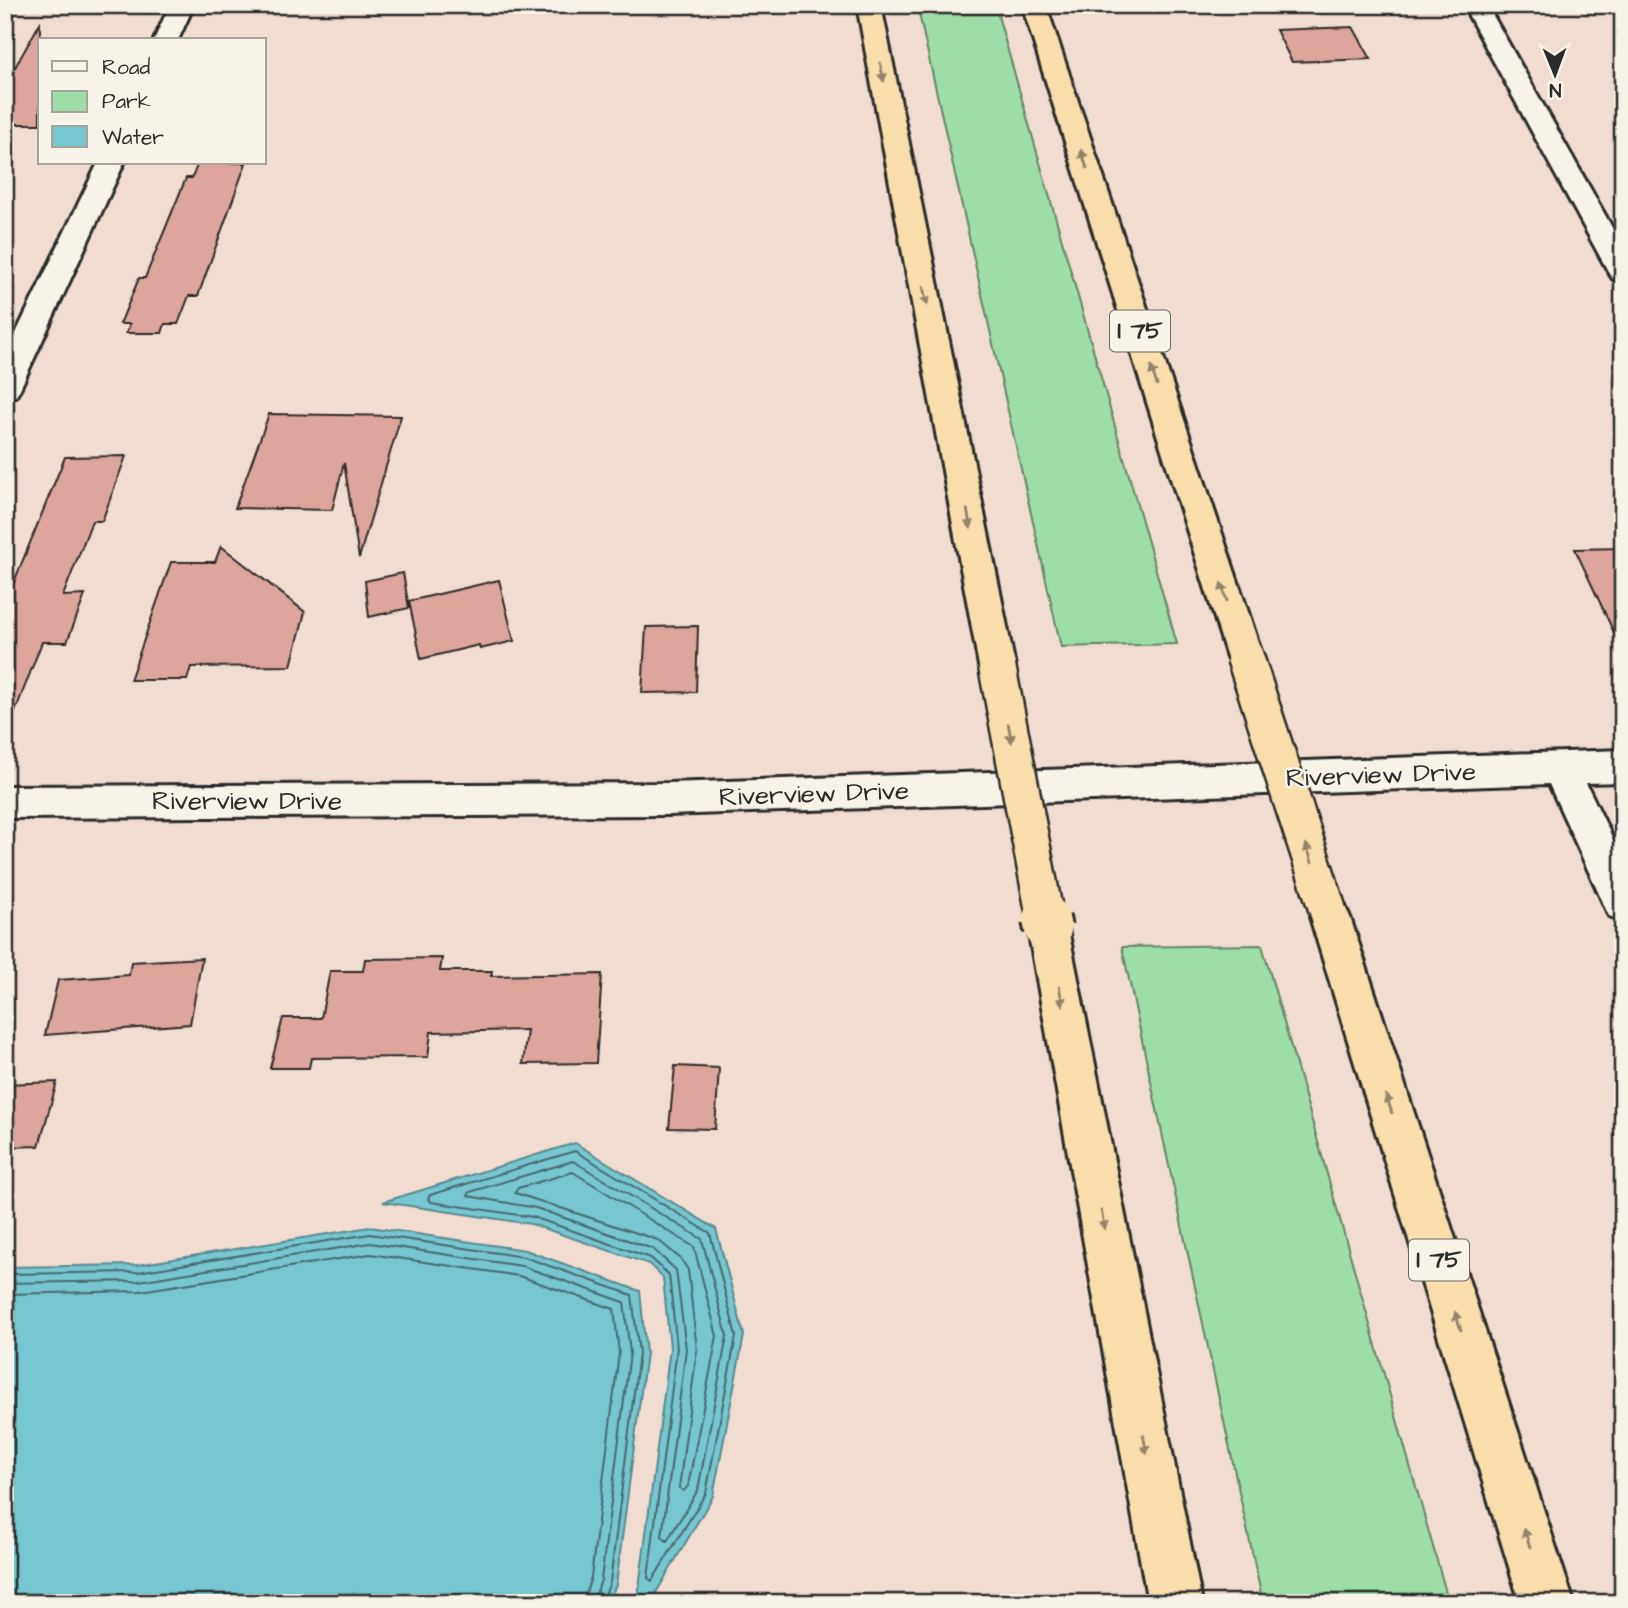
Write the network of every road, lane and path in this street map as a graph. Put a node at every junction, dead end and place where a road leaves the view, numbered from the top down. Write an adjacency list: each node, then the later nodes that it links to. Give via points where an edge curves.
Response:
1 (182, 5): 5 (street)
2 (869, 5): 13 (highway, one-way to 13, bridge)
3 (1034, 5): 14 (highway, I 75, one-way to 3, bridge)
4 (1475, 5): 7 (street)
5 (167, 38)
6 (111, 164): 8 (street)
7 (1623, 273)
8 (5, 389)
9 (1623, 766): 10 (street, Riverview Drive)
10 (1561, 769): 11 (street, Riverview Drive, via 668,799); 12 (street)
11 (5, 802)
12 (1623, 903)
13 (1175, 1603)
14 (1548, 1603)

